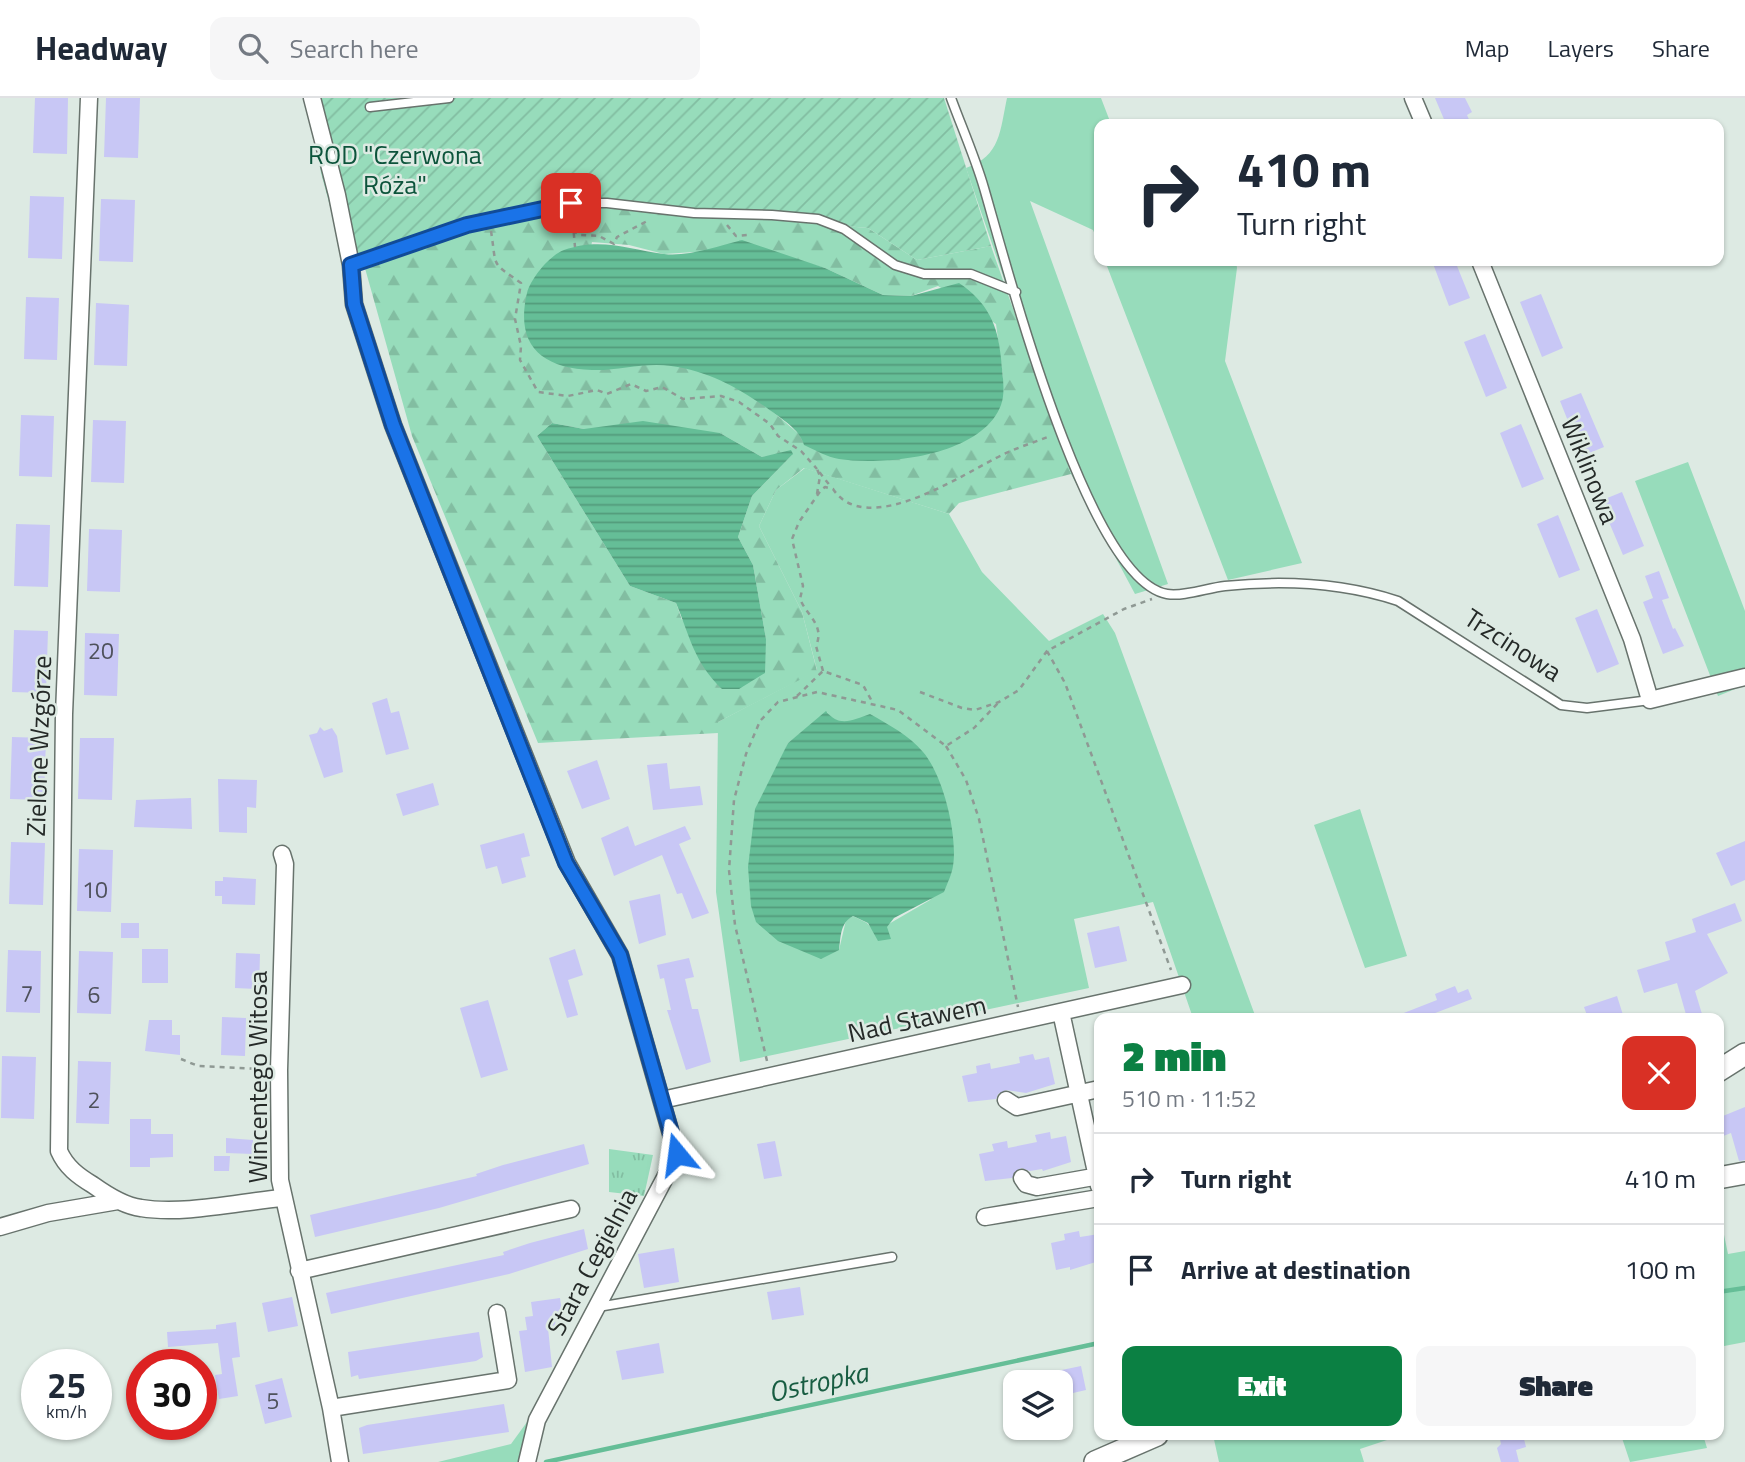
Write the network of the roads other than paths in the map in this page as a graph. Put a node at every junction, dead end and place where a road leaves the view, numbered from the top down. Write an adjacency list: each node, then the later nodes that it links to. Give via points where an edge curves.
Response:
1 (89, 98): 29 (street, Zielone Wzgórze, via 64,714 59,1151 71,1170)
2 (312, 98): 8 (street, Stara Cegielnia)
3 (449, 98): 6 (lane)
4 (951, 98): 10 (lane, via 984,185)
5 (1413, 98): 7 (street)
6 (370, 107)
7 (1422, 119)
8 (351, 265): 10 (lane, via 467,225 571,203 607,203 818,219 844,229 895,264 925,274 971,274); 20 (street, Stara Cegielnia, via 354,304 393,425 566,863 620,955)
9 (1482, 266): 12 (street, Wiklinowa, via 1632,639)
10 (1016, 292): 12 (lane, Trzcinowa, via 1071,464 1119,553 1140,581 1167,594 1261,584 1337,587 1398,601 1561,705 1587,708)
11 (1745, 677): 12 (street, Trzcinowa)
12 (1650, 700)
13 (282, 855): 27 (street, Wincentego Witosa)
14 (1180, 985): 15 (street, Nad Stawem)
15 (1061, 1012): 19 (street); 20 (street, Nad Stawem)
16 (1745, 1054): 17 (main road)
17 (1724, 1067)
18 (1094, 1091): 19 (street)
19 (1079, 1094): 21 (street, via 1017,1107); 22 (street)
20 (662, 1100): 35 (street, Stara Cegielnia, via 677,1154)
21 (1006, 1100)
22 (1094, 1161)
23 (1745, 1172): 24 (main road)
24 (1724, 1177)
25 (1022, 1178): 26 (street, via 1037,1187)
26 (1094, 1180)
27 (282, 1198): 29 (street, Zielone Wzgórze, via 171,1209); 34 (street, Wincentego Witosa)
28 (1094, 1199): 31 (street)
29 (118, 1201): 32 (street)
30 (571, 1209): 34 (street)
31 (985, 1217)
32 (0, 1227)
33 (892, 1257): 35 (lane)
34 (299, 1270): 37 (street, Wincentego Witosa)
35 (596, 1307): 40 (street, Stara Cegielnia, via 537,1420)
36 (497, 1313): 37 (street, via 508,1380)
37 (331, 1408): 39 (street, Wincentego Witosa)
38 (1146, 1440): 41 (main road)
39 (340, 1462)
40 (527, 1462)
41 (1095, 1462)

